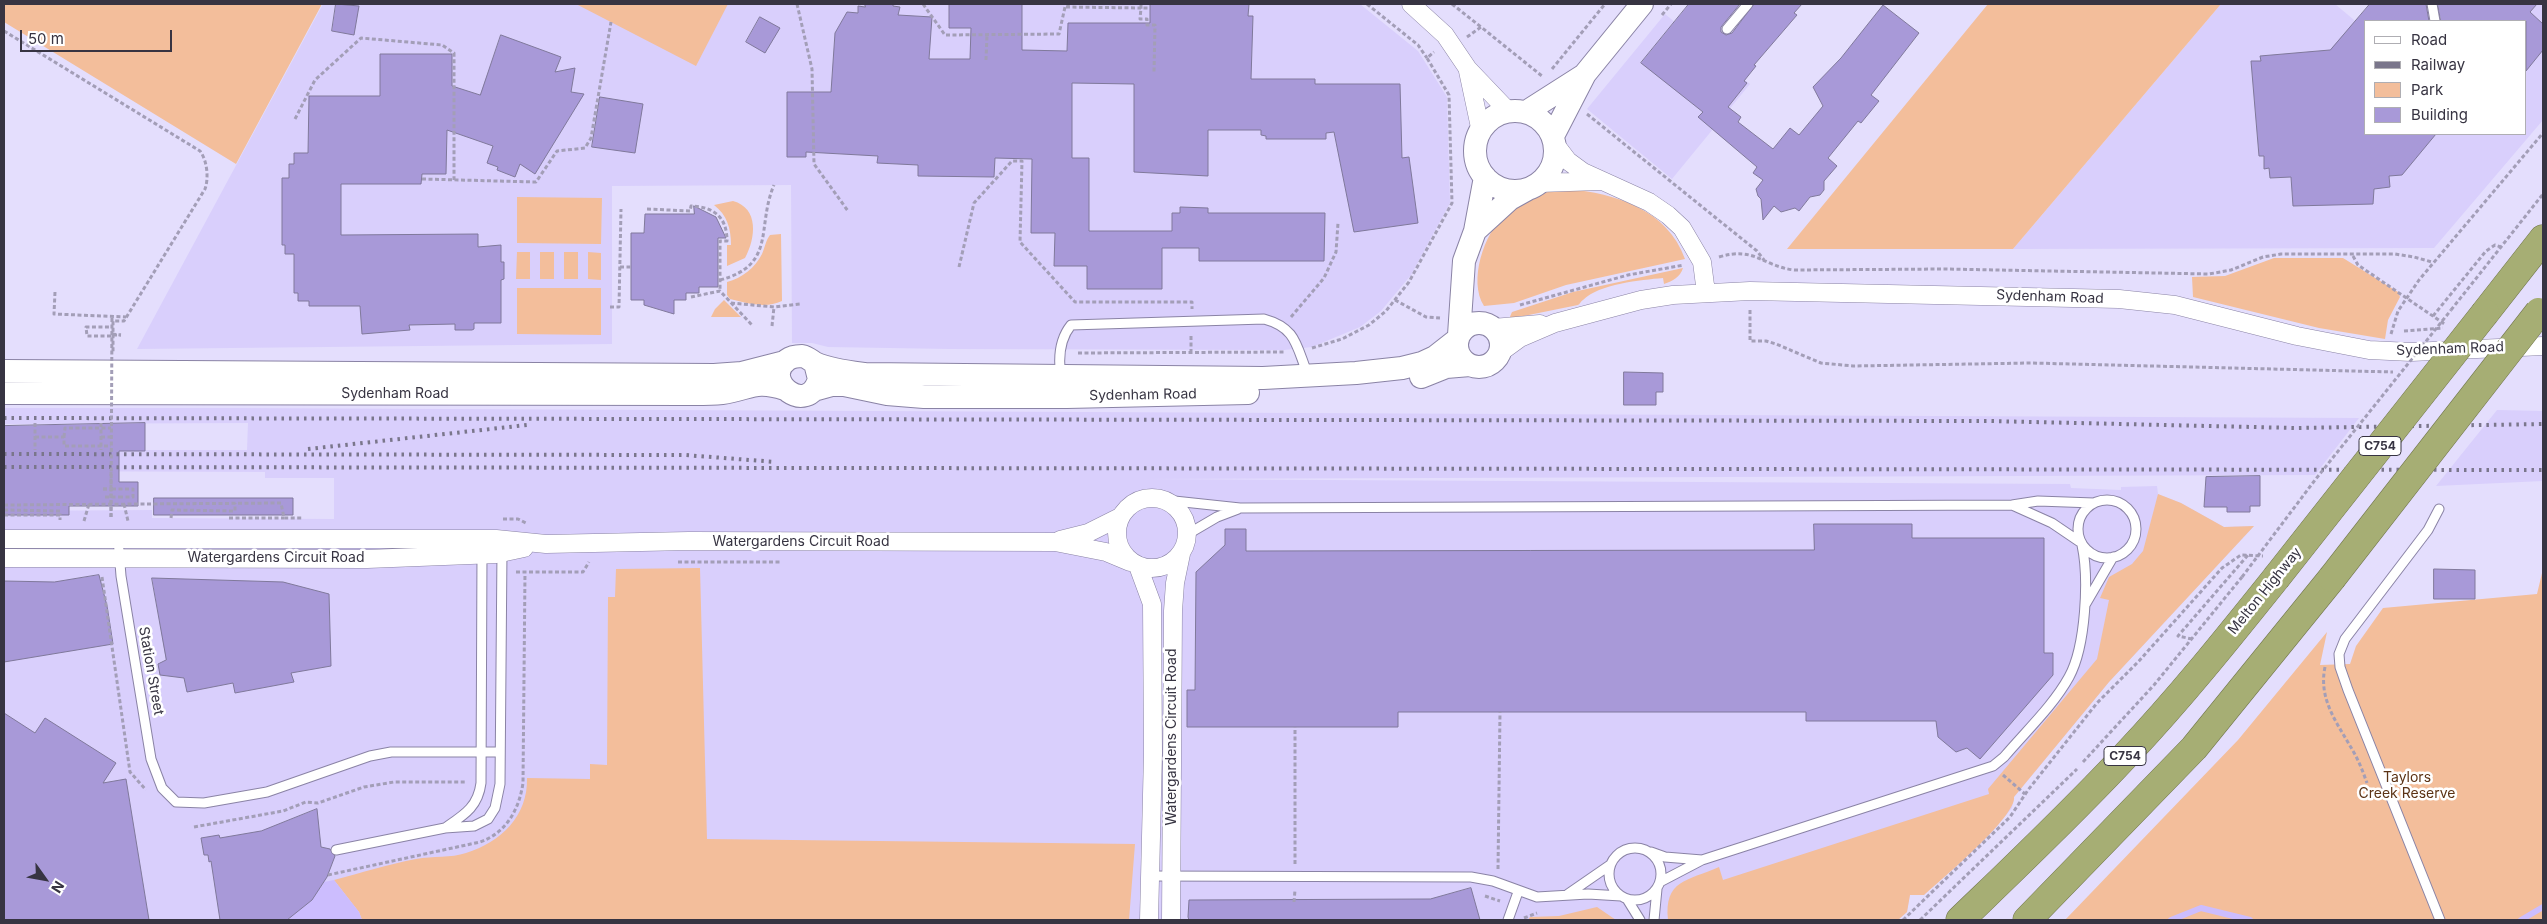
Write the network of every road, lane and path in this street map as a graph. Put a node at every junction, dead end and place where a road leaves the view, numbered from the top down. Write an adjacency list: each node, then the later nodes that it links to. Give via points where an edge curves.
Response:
1 (797, 4): 40 (path, via 812,69 814,164)
2 (923, 4): 19 (path, via 945,35)
3 (1069, 4): 12 (path)
4 (1367, 4): 20 (path, via 1418,45)
5 (1411, 4): 22 (street, via 1446,35)
6 (1452, 4): 16 (path)
7 (1605, 4): 23 (path)
8 (1642, 4): 25 (street)
9 (1748, 4): 17 (lane)
10 (2432, 4): 14 (lane)
11 (1141, 6): 12 (path); 13 (path); 24 (path, via 1140,19 1147,19 1147,25 1155,25)
12 (1065, 7): 19 (path, via 1059,34)
13 (1150, 8)
14 (2435, 20)
15 (611, 22): 33 (path, via 591,138 584,148 557,151 536,182)
16 (1480, 27)
17 (1727, 29)
18 (4, 31): 65 (path, via 200,151 204,157 205,189)
19 (987, 35): 21 (path)
20 (1427, 58)
21 (986, 60)
22 (1468, 69): 26 (street); 28 (street)
23 (1550, 71)
24 (1154, 72)
25 (1585, 74): 26 (street); 30 (street)
26 (1518, 112): 28 (street, via 1498,115); 30 (street, via 1546,125)
27 (295, 119): 33 (path, via 315,80 361,38 442,45 454,54)
28 (1481, 132): 31 (street, via 1476,143 1476,155)
29 (2543, 133): 56 (path, via 2432,262)
30 (1554, 140): 34 (street, via 1568,161); 36 (street, via 1552,166)
31 (1485, 177): 36 (street, via 1505,190); 42 (street)
32 (422, 179): 33 (path)
33 (454, 180)
34 (1600, 181): 36 (street); 54 (street, via 1649,202 1682,228 1702,262)
35 (774, 185): 49 (path, via 766,207 764,237 753,262 736,276)
36 (1534, 186): 42 (street, via 1510,199)
37 (2543, 194): 44 (path)
38 (621, 209): 46 (path)
39 (647, 209): 49 (path, via 690,211 691,206 705,206 715,211 727,229 727,241 720,241)
40 (848, 211)
41 (1338, 223): 70 (path, via 1336,252 1324,278)
42 (1475, 231): 50 (street, via 1466,252)
43 (2543, 239): 183 (highway, Melton Highway / C754, bridge, via 2201,670 2128,754)
44 (2501, 247): 63 (path, via 2495,245 2486,251); 150 (path, bridge)
45 (2353, 256): 56 (path, via 2358,265)
46 (620, 267): 47 (path); 60 (path, via 619,307)
47 (631, 267)
48 (959, 267): 66 (path, via 974,203 1012,161 1022,161 1020,242 1075,302 1192,302)
49 (720, 280): 51 (path)
50 (1464, 280): 71 (street, via 1473,304); 76 (street)
51 (720, 291): 55 (path); 58 (path)
52 (1750, 291): 54 (street, Sydenham Road); 78 (street, Sydenham Road, via 2119,299 2175,306 2369,350 2411,352); 90 (path, via 1750,341 1766,341 1821,363 1853,366 2031,363)
53 (54, 292): 64 (path, via 54,314)
54 (1706, 293): 67 (street, Sydenham Road, via 1640,300)
55 (691, 297)
56 (2407, 297): 63 (path); 77 (path, via 2394,322)
57 (1396, 300): 82 (path, via 1369,325 1342,339)
58 (731, 303): 61 (path); 68 (path)
59 (800, 304): 61 (path)
60 (610, 307)
61 (774, 307): 69 (path)
62 (2541, 309): 184 (highway, bridge, via 2332,578 2194,748)
63 (2433, 316): 73 (path)
64 (112, 317): 65 (path); 74 (path, bridge)
65 (126, 317): 72 (path, via 124,321 113,321)
66 (1192, 321): 70 (lane, via 1264,319); 83 (lane, via 1071,325 1063,335); 84 (path)
67 (1555, 323): 71 (street, Sydenham Road); 85 (street, Sydenham Road, via 1520,338)
68 (752, 326)
69 (772, 326)
70 (1284, 326): 82 (lane, via 1291,333)
71 (1489, 326): 76 (street, via 1468,326); 85 (street, via 1500,343)
72 (113, 327): 74 (path); 74 (path, via 86,327 86,336)
73 (2450, 328)
74 (112, 335): 75 (path, bridge); 80 (path); 99 (path, bridge)
75 (121, 335)
76 (1458, 337): 88 (street, via 1458,352); 91 (street, Sydenham Road, via 1435,357 1402,368)
77 (2391, 340)
78 (2543, 346)
79 (103, 352): 80 (path)
80 (113, 352): 81 (path)
81 (122, 352)
82 (1299, 352): 84 (path); 91 (lane)
83 (1060, 353): 84 (path); 93 (lane)
84 (1191, 353)
85 (1498, 354): 88 (street, via 1483,366)
86 (785, 362): 87 (street, via 798,356 809,358); 92 (street, Sydenham Road, via 742,373 714,375); 94 (street, via 780,372)
87 (814, 363): 93 (street, Sydenham Road, via 864,374); 95 (street, via 819,380)
88 (1470, 365): 93 (street, Sydenham Road, via 1446,367 1395,384 1346,390)
89 (4, 371): 92 (street, Sydenham Road)
90 (2405, 371)
91 (1308, 376): 93 (street, Sydenham Road)
92 (168, 383): 94 (street, Sydenham Road, via 694,394 723,393 755,383); 96 (street, Sydenham Road)
93 (1064, 387): 95 (street, Sydenham Road, via 924,397 887,394 844,385)
94 (785, 390): 95 (street, via 802,396)
95 (814, 390)
96 (4, 392)
97 (34, 424): 100 (path)
98 (101, 424): 102 (path)
99 (111, 428): 101 (path, via 64,428); 103 (path, bridge)
100 (35, 437): 101 (path); 105 (path)
101 (64, 437): 104 (path, via 64,446)
102 (101, 437): 103 (path); 106 (path)
103 (111, 437): 104 (path, bridge)
104 (111, 446): 109 (path, bridge)
105 (35, 450)
106 (101, 450)
107 (111, 472): 109 (path)
108 (103, 488): 109 (path, bridge)
109 (111, 489): 115 (path, bridge, via 133,489 133,496 105,497); 116 (path); 116 (path, bridge, via 112,517)
110 (152, 498): 118 (path)
111 (1165, 500): 122 (lane); 126 (street, via 1144,498 1126,509); 130 (street, via 1182,514)
112 (281, 503): 119 (path)
113 (2094, 503): 121 (lane, via 2038,501); 133 (lane, via 2081,515 2078,524); 137 (lane, via 2113,500 2129,510 2134,519 2134,538 2122,554)
114 (89, 504): 115 (path); 120 (path); 128 (path)
115 (105, 504): 116 (path)
116 (111, 504): 117 (path)
117 (124, 504): 118 (path); 129 (path)
118 (152, 504): 119 (path)
119 (236, 504): 127 (path, via 235,511 172,510)
120 (4, 505)
121 (2012, 505): 122 (lane); 133 (lane, via 2052,523)
122 (1240, 508): 130 (lane)
123 (2439, 509): 185 (lane, via 2428,530 2349,633 2339,654 2341,673)
124 (4, 510): 125 (path, via 60,510)
125 (60, 515)
126 (1120, 517): 132 (street, Watergardens Circuit Road, via 1088,533); 143 (street, via 1117,541 1122,553)
127 (171, 518)
128 (82, 529)
129 (124, 533): 131 (street, Watergardens Circuit Road); 135 (street, Watergardens Circuit Road); 139 (lane, Station Street)
130 (1188, 534): 136 (street)
131 (4, 539)
132 (1055, 542): 134 (street, Watergardens Circuit Road, via 689,541); 143 (street, Watergardens Circuit Road, via 1106,552)
133 (2081, 543): 137 (lane, via 2096,556); 149 (lane, via 2085,561)
134 (502, 546): 135 (street, Watergardens Circuit Road); 144 (lane)
135 (482, 547): 139 (street, Watergardens Circuit Road, via 367,559); 153 (lane)
136 (1181, 554): 143 (street, via 1162,567 1146,568); 166 (street, Watergardens Circuit Road, via 1172,611)
137 (2113, 557): 149 (lane)
138 (4, 558): 139 (street, Watergardens Circuit Road)
139 (118, 558): 148 (lane, Station Street)
140 (599, 562): 145 (path, via 590,562 583,572)
141 (674, 562): 142 (path)
142 (790, 562)
143 (1134, 564): 167 (street, Watergardens Circuit Road, via 1152,604)
144 (502, 572): 145 (path); 154 (lane)
145 (525, 572): 157 (path, via 523,783)
146 (94, 573): 147 (path)
147 (102, 574): 148 (path); 158 (path, via 130,772)
148 (121, 576): 153 (lane, Station Street, via 151,759 162,788 176,802 204,803 267,792 370,756 391,752)
149 (2085, 605): 164 (lane, via 2076,659 2070,675 2004,757 1993,766)
150 (2192, 639): 159 (path, via 2178,636 2248,554 2234,558 2222,568 2097,703); 182 (path, via 2081,765)
151 (1500, 712): 169 (path, via 1498,867)
152 (1295, 727): 168 (path)
153 (482, 752): 154 (lane); 156 (lane)
154 (500, 752): 157 (lane)
155 (2000, 772): 159 (path)
156 (481, 783): 160 (path, via 394,782 364,787 318,803 306,802 283,811); 161 (lane, via 472,809)
157 (500, 784): 161 (lane, via 497,802 488,819 474,826)
158 (147, 791)
159 (2025, 794): 181 (path, via 1999,828)
160 (194, 828)
161 (445, 828): 162 (lane)
162 (336, 850)
163 (1648, 852): 164 (lane); 165 (lane, via 1634,848 1626,850 1618,854); 170 (lane, via 1660,865)
164 (1702, 860): 170 (lane)
165 (1610, 865): 173 (lane); 174 (lane, via 1610,883)
166 (1171, 875): 167 (lane); 168 (lane); 177 (street, Watergardens Circuit Road)
167 (1150, 876): 176 (street, Watergardens Circuit Road)
168 (1295, 877): 169 (lane, via 1471,877); 175 (path)
169 (1493, 881): 171 (lane); 172 (path)
170 (1658, 886): 174 (lane, via 1644,899); 180 (lane)
171 (1518, 892): 173 (lane, via 1537,898); 178 (lane)
172 (1486, 896)
173 (1566, 896): 174 (lane)
174 (1624, 898): 179 (lane)
175 (1294, 902)
176 (1149, 920)
177 (1171, 920)
178 (1508, 920)
179 (1640, 920)
180 (1654, 920)
181 (1903, 920)
182 (1920, 920)
183 (1960, 920)
184 (2027, 920)
185 (2440, 920)

